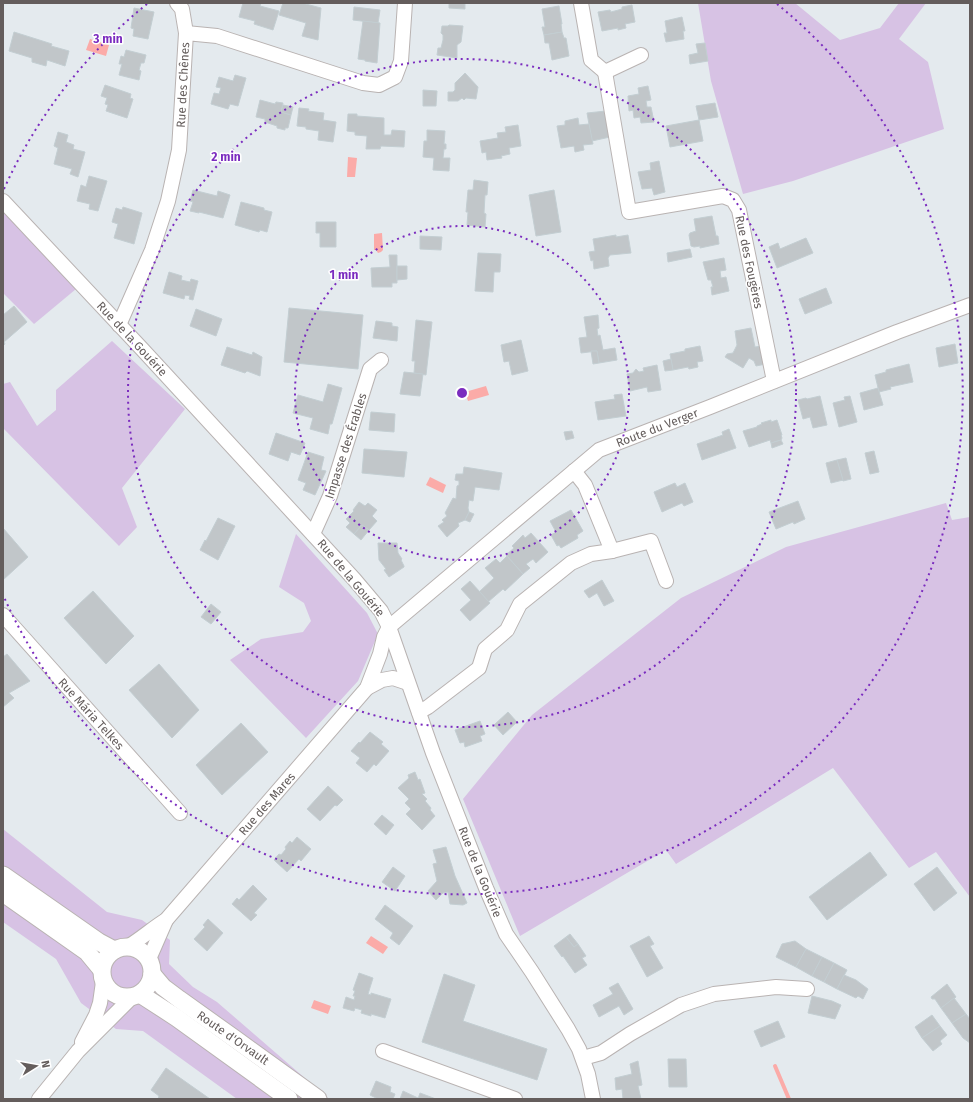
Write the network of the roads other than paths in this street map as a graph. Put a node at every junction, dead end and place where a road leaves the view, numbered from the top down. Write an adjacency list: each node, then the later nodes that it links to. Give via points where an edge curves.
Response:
1 (177, 3): 4 (street, via 182,9)
2 (405, 3): 4 (street, Rue des Chênes, via 401,61 395,77 380,85 363,83 217,36)
3 (581, 3): 6 (street, via 591,60)
4 (186, 33): 9 (street, Rue des Chênes, via 179,150 168,201 152,250)
5 (641, 55): 6 (street)
6 (605, 72): 11 (street, Rue des Fougères, via 629,212 723,196 733,200 739,210)
7 (3, 201): 9 (street, Rue de la Gouérie)
8 (970, 305): 11 (street, Route du Verger)
9 (119, 325): 13 (street, Rue de la Gouérie)
10 (381, 360): 13 (street, Impasse des Érables, via 370,370 330,496)
11 (774, 382): 12 (street, Route du Verger, via 598,450)
12 (574, 471): 14 (street, via 585,485); 17 (street, Route du Verger)
13 (313, 534): 17 (street, Rue de la Gouérie, via 381,611)
14 (612, 551): 15 (street, via 651,541); 20 (street, via 591,554 570,563 520,604 507,630 485,649 479,668)
15 (666, 581)
16 (3, 615): 21 (street, Rue Mária Telkes)
17 (389, 627): 18 (street, Rue de la Gouérie); 19 (street, Rue des Mares)
18 (408, 683): 19 (street, Rue des Mares, via 393,678 382,680); 20 (street, Rue de la Gouérie)
19 (367, 688): 24 (street, Rue des Mares)
20 (419, 712): 32 (street, Rue de la Gouérie, via 506,934 568,1029)
21 (180, 813)
22 (3, 875): 25 (street, via 99,942)
23 (3, 893): 27 (street, via 87,952)
24 (166, 920): 25 (street, Rue des Mares); 26 (street, Rue des Mares)
25 (122, 948): 26 (street, via 140,950); 27 (street, via 105,958)
26 (151, 966): 29 (street, via 152,979 148,987); 35 (street, Route d'Orvault, via 163,987 179,1000)
27 (102, 976): 29 (street, via 112,993 120,997); 30 (street, via 100,1003)
28 (807, 989): 32 (street, via 776,987 714,994 681,1006 600,1053)
29 (136, 996): 30 (street); 34 (street, Route d'Orvault, via 177,1018)
30 (78, 1051): 33 (street)
31 (383, 1051): 36 (street)
32 (583, 1058): 37 (street, Rue de la Gouérie)
33 (39, 1099)
34 (289, 1099)
35 (318, 1099)
36 (515, 1099)
37 (593, 1099)

